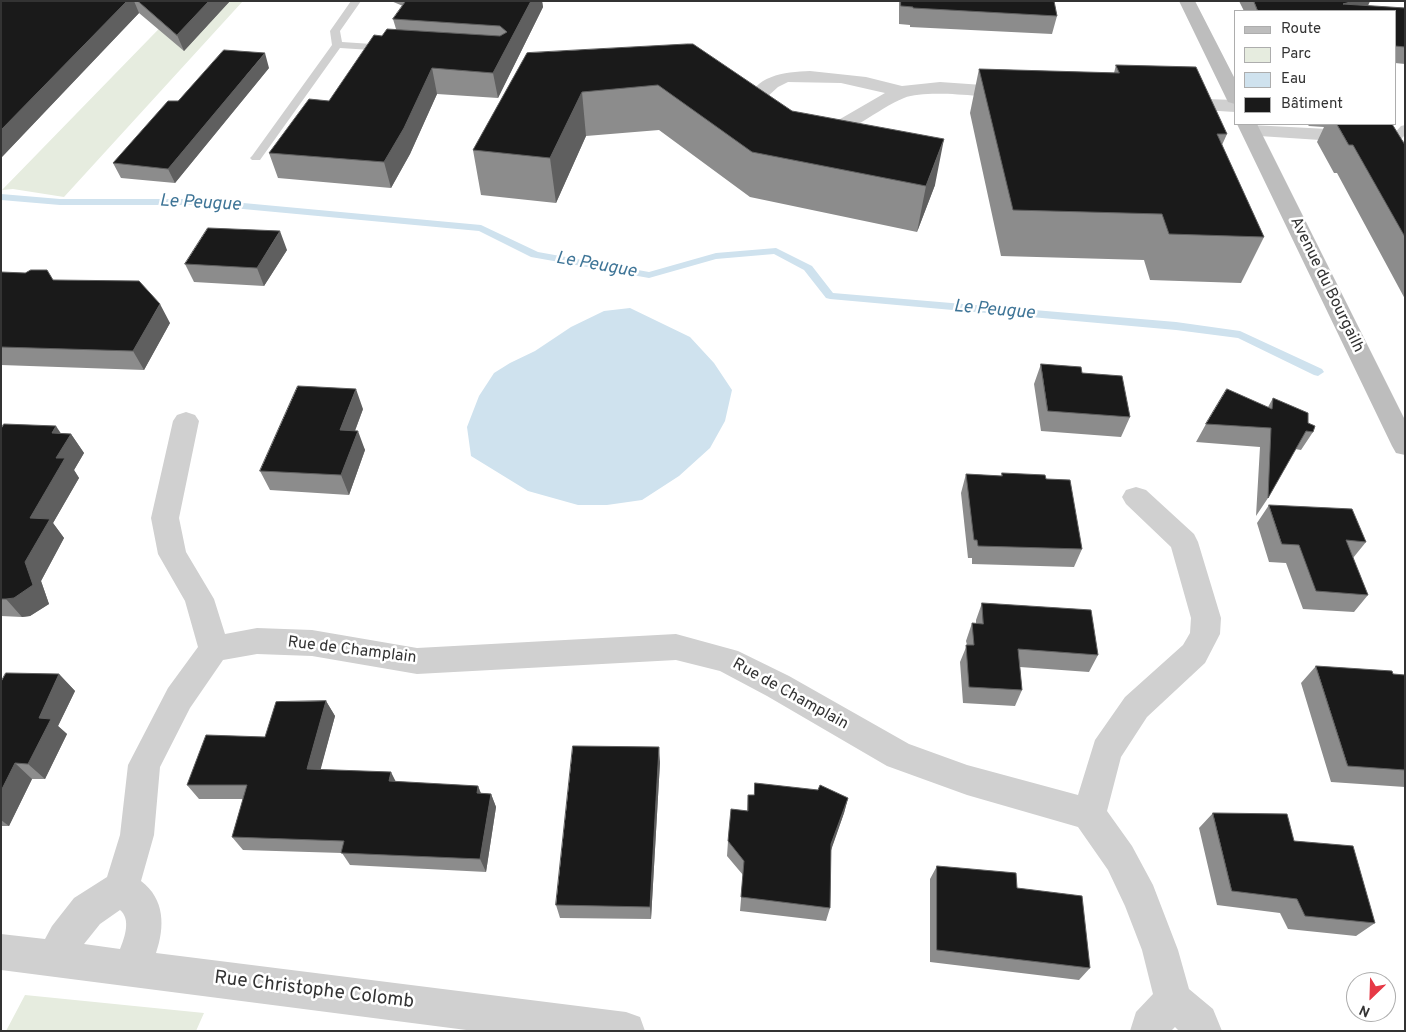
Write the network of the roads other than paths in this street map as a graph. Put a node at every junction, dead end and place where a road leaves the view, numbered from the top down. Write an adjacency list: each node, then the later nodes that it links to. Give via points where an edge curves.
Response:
1 (356, 1): 3 (lane, via 335,31)
2 (1187, 1): 7 (main road)
3 (337, 45): 4 (lane); 12 (lane)
4 (396, 49)
5 (900, 92): 5 (street, via 840,127 815,131 776,126 762,117 756,105 758,95 784,77 842,78); 6 (street, via 940,88)
6 (1027, 94)
7 (1234, 96)
8 (1164, 103): 9 (street)
9 (1234, 106)
10 (1249, 127): 11 (street); 14 (main road, Avenue du Bourgailh)
11 (1400, 139)
12 (256, 158)
13 (186, 421): 16 (street, via 164,518 172,554 199,599)
14 (1405, 446)
15 (1136, 497): 17 (street, via 1184,542 1206,618 1205,634 1194,654 1136,707 1106,750)
16 (214, 649): 17 (street, Rue de Champlain, via 257,641 312,643 417,661 676,647 726,660 899,755 967,780); 18 (street, via 179,698 144,765 137,835)
17 (1090, 814): 22 (street, via 1120,858 1140,898 1160,950)
18 (121, 888): 20 (street, via 87,911 65,939); 21 (street, via 139,903 144,921 141,945)
19 (1, 952): 20 (street, Rue Christophe Colomb)
20 (55, 959): 21 (street, Rue Christophe Colomb)
21 (130, 967): 23 (street, Rue Christophe Colomb)
22 (1173, 1000): 24 (street); 25 (street, via 1199,1023)
23 (626, 1031)
24 (1149, 1031)
25 (1203, 1031)

